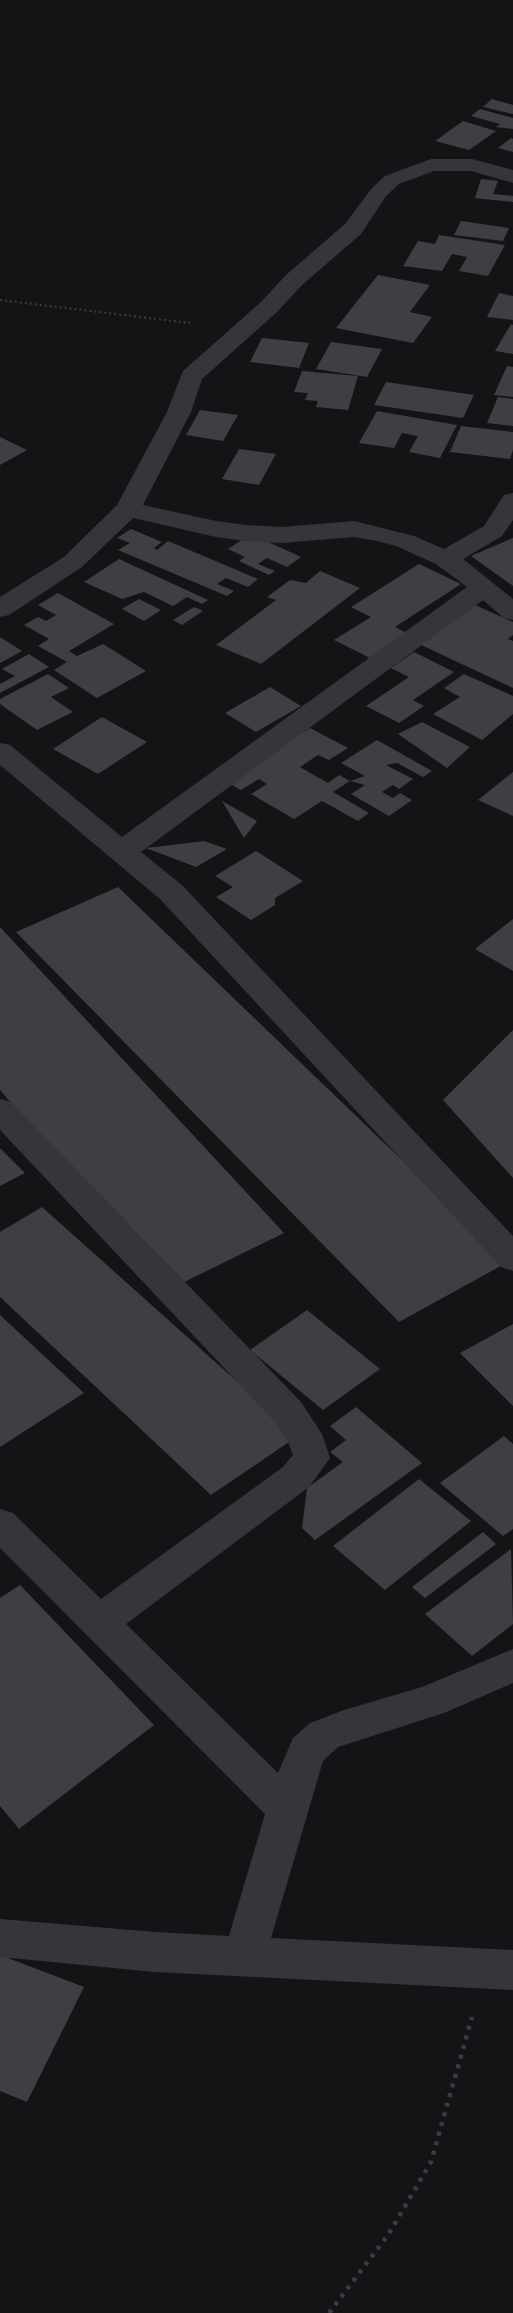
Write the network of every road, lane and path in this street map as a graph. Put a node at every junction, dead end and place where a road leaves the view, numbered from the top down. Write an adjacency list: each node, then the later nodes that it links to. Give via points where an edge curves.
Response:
1 (513, 177): 3 (street, via 472,165 431,165 392,180 353,230)
2 (0, 300): 3 (path)
3 (245, 328): 5 (street, via 191,376 179,412)
4 (513, 500): 6 (street, via 493,531)
5 (128, 508): 6 (street, via 246,533 354,530 405,542); 8 (street, via 73,562)
6 (445, 559): 7 (street)
7 (482, 588): 9 (street); 11 (street)
8 (0, 609)
9 (513, 612)
10 (0, 751): 11 (street)
11 (121, 852): 13 (street, via 171,892)
12 (0, 1110): 15 (street, via 288,1412 304,1434 312,1458 296,1477)
13 (513, 1258)
14 (0, 1524): 15 (street)
15 (100, 1621): 17 (street)
16 (513, 1665): 17 (street, via 430,1701 324,1735 307,1750)
17 (287, 1809): 19 (street)
18 (0, 1938): 19 (street)
19 (244, 1957): 20 (street)
20 (500, 1968): 21 (path, via 431,2162 388,2235)
21 (330, 2313)

